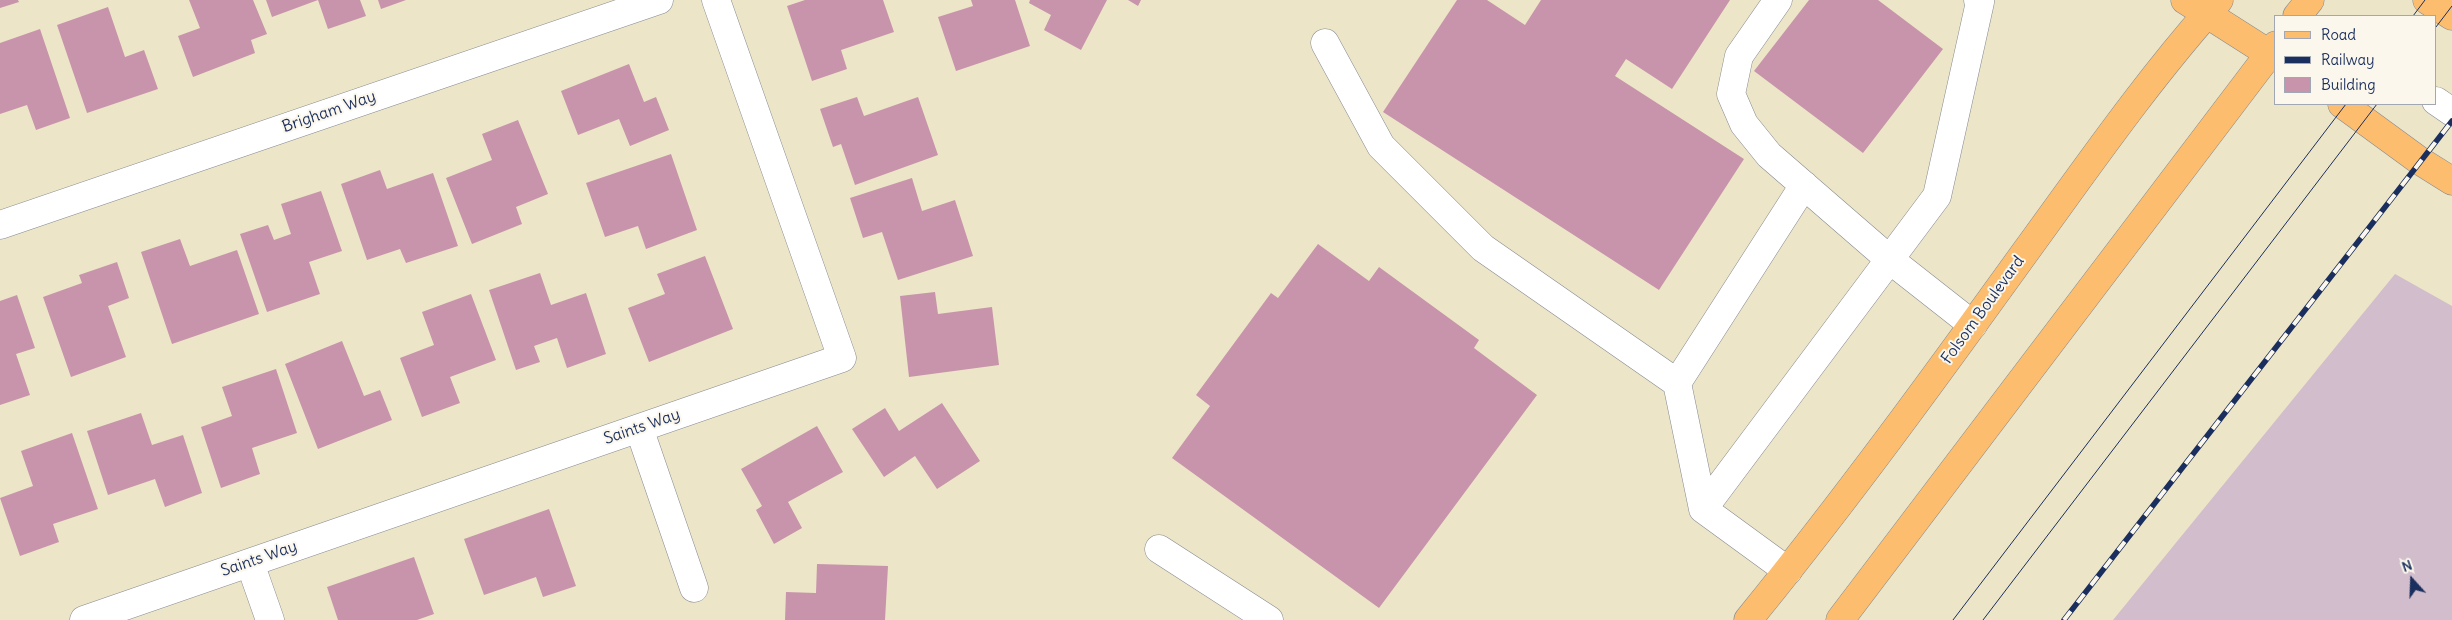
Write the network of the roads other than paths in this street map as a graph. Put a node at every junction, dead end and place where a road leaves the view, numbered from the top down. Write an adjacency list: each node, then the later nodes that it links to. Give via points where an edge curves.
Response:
1 (659, 0): 15 (street, Brigham Way)
2 (716, 0): 19 (street, Saints Way, via 842,358)
3 (1778, 0): 14 (street, via 1739,56 1731,94 1744,124 1769,155)
4 (1978, 0): 16 (street, via 1937,196)
5 (2427, 0): 7 (main road)
6 (2203, 5): 9 (main road); 17 (main road, Folsom Boulevard)
7 (2452, 16)
8 (1325, 43): 18 (street, via 1381,146 1483,248)
9 (2273, 52): 29 (main road)
10 (2437, 102): 12 (street)
11 (2343, 105): 13 (main road)
12 (2452, 112)
13 (2452, 181)
14 (1804, 186): 16 (street); 18 (street)
15 (0, 225)
16 (1889, 259): 17 (street); 20 (street)
17 (1973, 325): 23 (main road, Folsom Boulevard)
18 (1677, 383): 20 (street)
19 (639, 428): 22 (street, Saints Way); 24 (street)
20 (1703, 509): 23 (street)
21 (1159, 549): 27 (street)
22 (250, 562): 25 (street, Saints Way); 26 (street)
23 (1788, 571): 28 (main road, Folsom Boulevard)
24 (694, 588)
25 (84, 620)
26 (270, 620)
27 (1269, 620)
28 (1748, 620)
29 (1840, 620)

